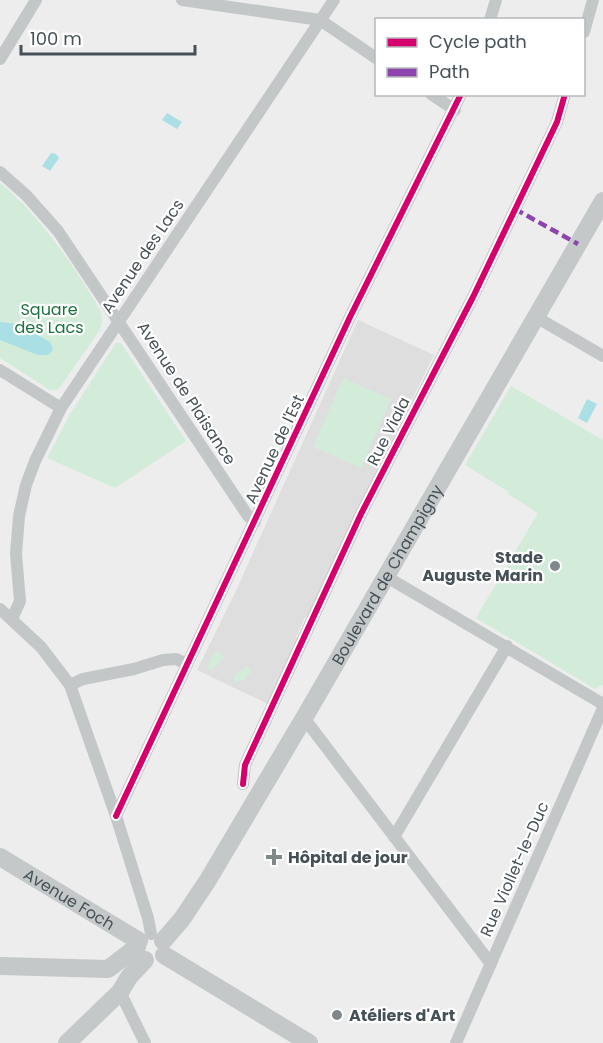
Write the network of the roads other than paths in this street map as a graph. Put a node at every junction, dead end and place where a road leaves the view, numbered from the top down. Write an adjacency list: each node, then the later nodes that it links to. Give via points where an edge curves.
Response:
1 (36, 0): 10 (street)
2 (182, 0): 7 (street)
3 (334, 0): 7 (street, Avenue des Lacs)
4 (496, 0): 6 (street)
5 (593, 0): 8 (street)
6 (491, 18)
7 (320, 20): 9 (street); 18 (street, Avenue des Lacs)
8 (585, 28)
9 (375, 57)
10 (0, 59)
11 (434, 96): 14 (street)
12 (460, 96): 14 (street, Avenue de l'Est)
13 (564, 96): 31 (street, Rue Viala, via 557,122 473,297 361,514 245,765)
14 (455, 110): 22 (street, Avenue de l'Est, via 350,317)
15 (0, 172): 18 (street, Avenue de Plaisance, via 58,231)
16 (603, 201): 17 (main road, Boulevard de Champigny)
17 (536, 317): 19 (street); 23 (main road, Boulevard de Champigny)
18 (119, 320): 21 (street, Avenue des Lacs); 22 (street, Avenue de Plaisance)
19 (603, 356)
20 (0, 370): 21 (street)
21 (61, 408): 25 (street, Avenue des Lacs, via 26,485 16,554 20,602)
22 (255, 522): 27 (street, Avenue de l'Est)
23 (384, 576): 26 (street); 30 (main road, Boulevard de Champigny)
24 (0, 609): 25 (street)
25 (12, 619): 28 (street, via 41,647)
26 (507, 646): 29 (street); 33 (street)
27 (187, 664): 28 (street, via 176,659 163,660); 32 (street, Avenue de l'Est)
28 (70, 685): 32 (street)
29 (603, 706): 36 (street, Rue Viollet-le-Duc)
30 (304, 718): 33 (street); 35 (main road, Boulevard de Champigny, via 182,919)
31 (243, 784)
32 (116, 816): 35 (street, via 148,918)
33 (394, 837): 36 (street)
34 (0, 857): 35 (main road, Avenue Foch)
35 (150, 946): 38 (main road, Boulevard de Champigny); 41 (main road, Avenue Foch)
36 (491, 964): 42 (street, Rue Viollet-le-Duc)
37 (0, 966): 38 (main road)
38 (118, 978): 39 (main road, Boulevard de Champigny); 40 (street)
39 (67, 1043)
40 (146, 1043)
41 (309, 1043)
42 (456, 1043)

